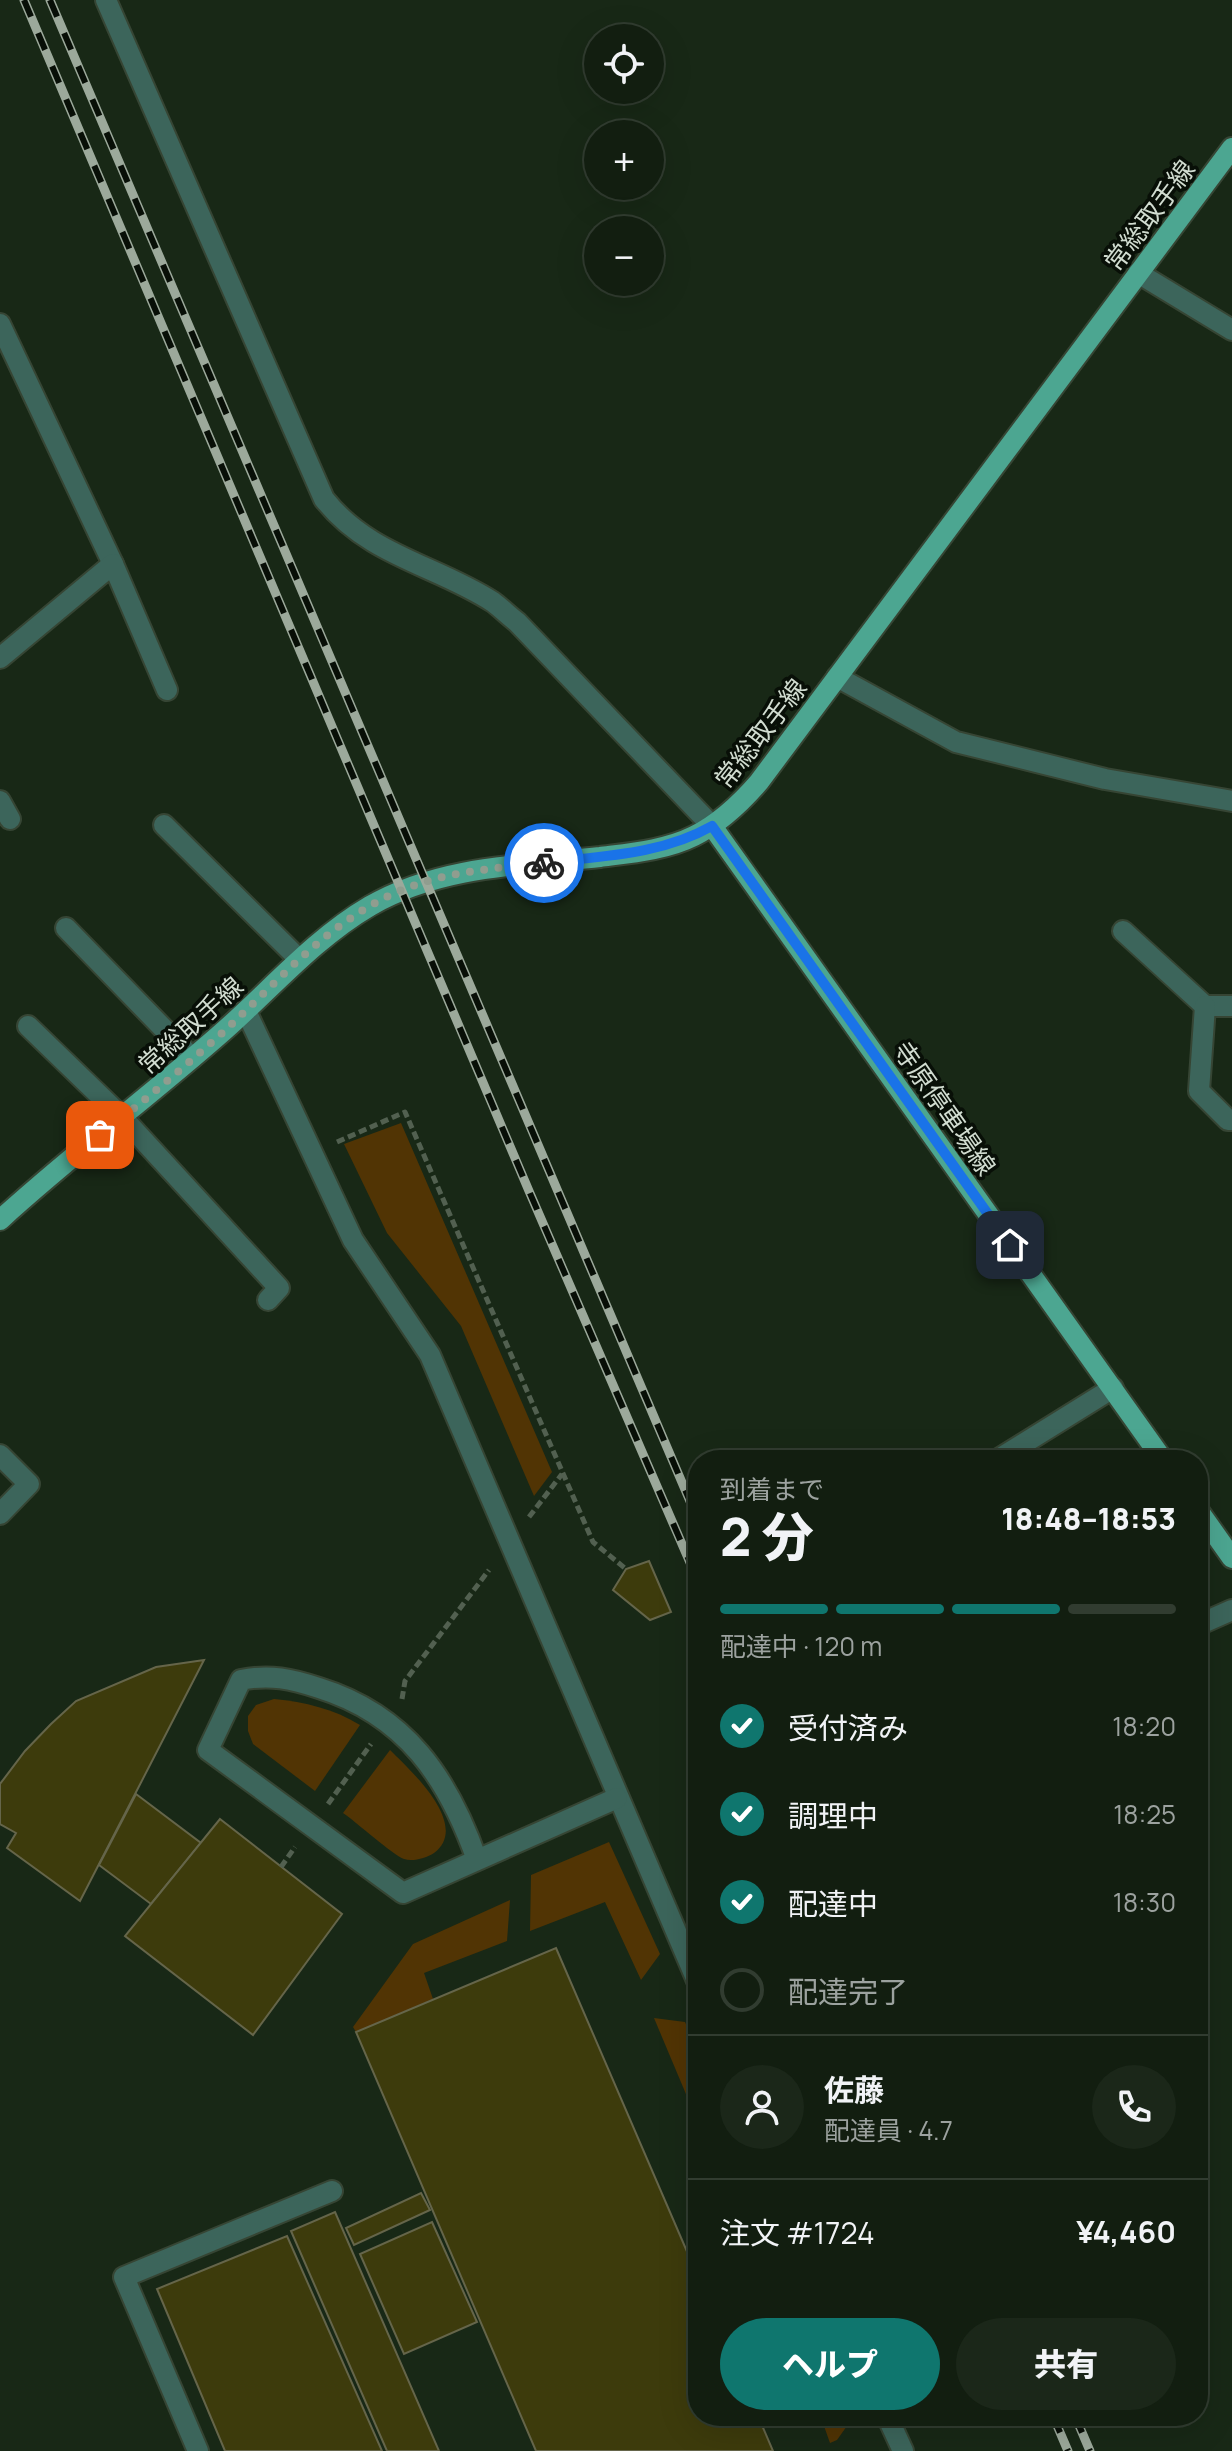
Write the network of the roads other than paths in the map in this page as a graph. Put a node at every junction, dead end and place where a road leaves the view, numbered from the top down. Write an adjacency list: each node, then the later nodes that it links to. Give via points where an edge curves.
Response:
1 (106, 0): 12 (street, via 324,499 339,519 377,545 492,602 517,622)
2 (1232, 148): 3 (main road, 常総取手線)
3 (1138, 273): 5 (street); 8 (main road, 常総取手線)
4 (0, 324): 6 (street)
5 (1232, 330)
6 (113, 564): 7 (street); 9 (street)
7 (0, 658)
8 (837, 677): 10 (street, via 956,742 1105,779); 12 (main road, 常総取手線, via 759,782)
9 (167, 690)
10 (1232, 801)
11 (164, 825): 15 (street)
12 (712, 826): 15 (main road, 常総取手線, via 692,838 627,854 470,871 427,881 370,906); 25 (main road, 寺原停車場線)
13 (66, 928): 20 (street)
14 (1123, 931): 16 (street)
15 (299, 959): 18 (main road, 常総取手線)
16 (1205, 1006): 17 (street); 22 (street, via 1199,1091)
17 (1232, 1006)
18 (246, 1011): 20 (main road, 常総取手線); 34 (street, via 353,1240 430,1355)
19 (28, 1026): 21 (street)
20 (192, 1058): 21 (main road, 常総取手線)
21 (123, 1118): 23 (main road, 常総取手線); 24 (street, via 279,1288)
22 (1232, 1120)
23 (0, 1220)
24 (268, 1300)
25 (1113, 1388): 26 (street); 27 (main road, 寺原停車場線)
26 (1013, 1450)
27 (1156, 1450)
28 (0, 1455): 29 (street, via 29,1484)
29 (0, 1514)
30 (1208, 1524): 31 (main road)
31 (1232, 1558)
32 (1232, 1610): 33 (street)
33 (1208, 1621)
34 (617, 1798): 35 (street); 36 (street)
35 (477, 1860): 35 (street, via 403,1893 208,1750 241,1680 286,1677 333,1692 387,1721 440,1779 462,1817)
36 (688, 1960)
37 (332, 2191): 39 (street, via 124,2277)
38 (892, 2426): 40 (street)
39 (198, 2451)
40 (903, 2451)

